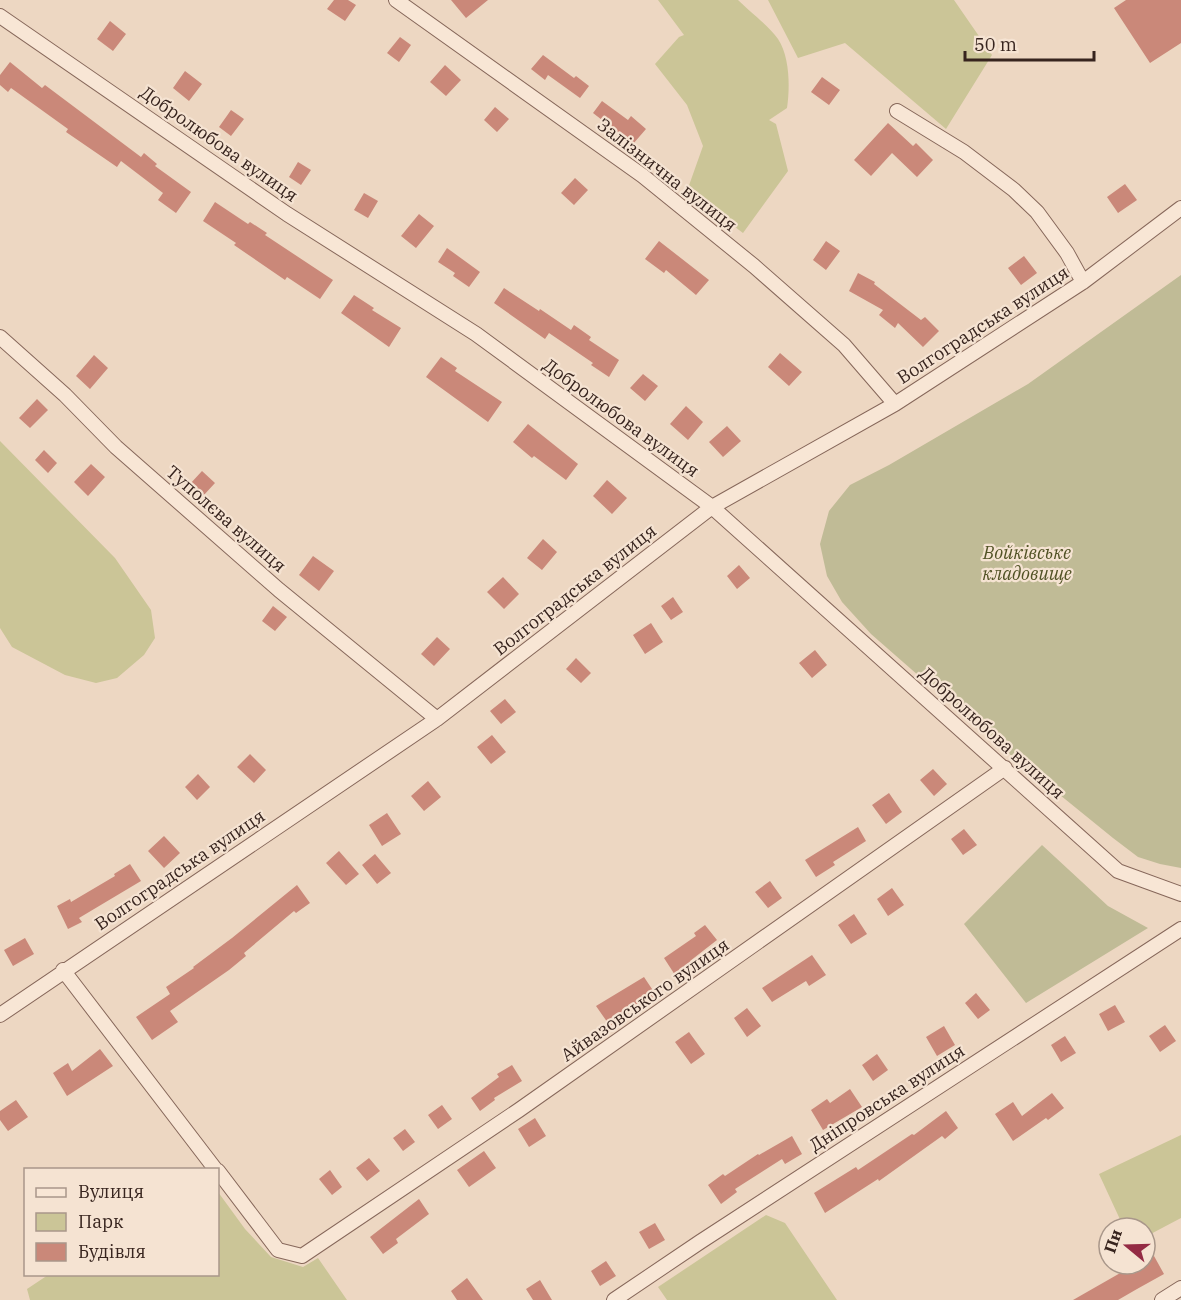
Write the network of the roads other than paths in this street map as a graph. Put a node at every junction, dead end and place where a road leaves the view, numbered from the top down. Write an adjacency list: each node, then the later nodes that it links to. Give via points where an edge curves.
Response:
1 (396, 0): 7 (street, Залізнична вулиця, via 643,176 844,345)
2 (0, 16): 8 (street, Добролюбова вулиця, via 288,214 476,334)
3 (897, 111): 5 (street, via 964,152 1014,190 1037,212 1068,253)
4 (1181, 208): 5 (street, Волгоградська вулиця)
5 (1083, 282): 7 (street, Волгоградська вулиця)
6 (0, 337): 9 (street, Туполєва вулиця, via 279,590)
7 (895, 404): 8 (street, Волгоградська вулиця)
8 (712, 507): 9 (street, Волгоградська вулиця); 10 (street, Добролюбова вулиця)
9 (437, 719): 13 (street, Волгоградська вулиця)
10 (1005, 768): 11 (street, Добролюбова вулиця, via 1118,871); 16 (street, Айвазовського вулиця, via 519,1110 302,1256 278,1250)
11 (1181, 894)
12 (1181, 929): 18 (street, Дніпровська вулиця)
13 (63, 970): 14 (street, Волгоградська вулиця); 15 (street)
14 (0, 1015)
15 (215, 1168)
16 (219, 1173)
17 (1181, 1288): 19 (street)
18 (614, 1300)
19 (1162, 1300)

